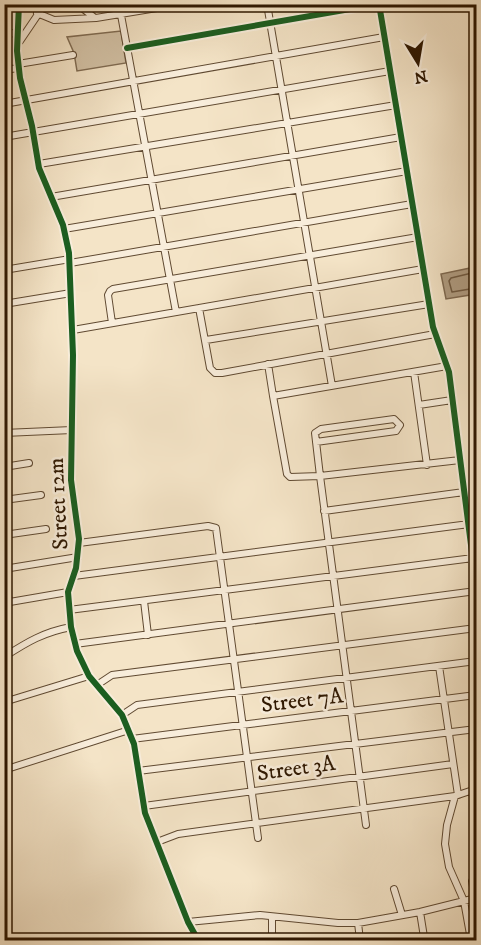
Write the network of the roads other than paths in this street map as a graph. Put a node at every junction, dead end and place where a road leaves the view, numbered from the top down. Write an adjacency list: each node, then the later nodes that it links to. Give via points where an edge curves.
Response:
1 (19, 4): 11 (street, Street 12m)
2 (45, 4): 7 (street)
3 (77, 4): 9 (street)
4 (181, 4): 6 (street)
5 (267, 4): 10 (street)
6 (145, 8): 8 (street)
7 (37, 13): 9 (street, via 54,20); 14 (street)
8 (121, 15): 9 (street); 15 (street)
9 (96, 18)
10 (270, 24): 13 (street, via 379,4); 15 (street); 17 (street)
11 (19, 32): 12 (street); 14 (street, Street 12m)
12 (4, 35)
13 (384, 37): 17 (street); 20 (street)
14 (18, 44): 18 (street, Street 12m)
15 (127, 48): 21 (street)
16 (73, 55): 18 (street)
17 (276, 56): 21 (street); 22 (street)
18 (18, 66): 19 (street); 23 (street, Street 12m)
19 (4, 70)
20 (390, 71): 22 (street); 25 (street)
21 (133, 81): 23 (street); 26 (street)
22 (281, 90): 26 (street); 27 (street)
23 (25, 100): 24 (street); 28 (street, Street 12m)
24 (4, 104)
25 (396, 105): 27 (street); 30 (street)
26 (139, 114): 28 (street); 31 (street)
27 (287, 123): 31 (street); 32 (street)
28 (33, 133): 29 (street); 33 (street, Street 12m)
29 (4, 137)
30 (401, 137): 32 (street); 34 (street)
31 (145, 146): 33 (street); 35 (street)
32 (293, 156): 35 (street); 36 (street)
33 (39, 164): 37 (street, Street 12m)
34 (407, 171): 36 (street); 38 (street)
35 (151, 180): 37 (street); 39 (street)
36 (299, 189): 39 (street); 40 (street)
37 (51, 197): 41 (street, Street 12m)
38 (412, 204): 40 (street); 42 (street)
39 (158, 213): 41 (street); 43 (street)
40 (304, 222): 43 (street); 44 (street)
41 (64, 229): 45 (street, Street 12m)
42 (418, 237): 44 (street); 46 (street)
43 (164, 246): 45 (street); 48 (street)
44 (310, 255): 48 (street); 49 (street)
45 (70, 261): 47 (street); 50 (street, Street 12m)
46 (423, 269): 49 (street); 52 (street)
47 (4, 270)
48 (170, 279): 54 (street); 56 (street, via 110,291)
49 (316, 288): 53 (street); 55 (street)
50 (71, 293): 51 (street); 57 (street, Street 12m)
51 (4, 304)
52 (429, 304): 55 (street); 58 (street)
53 (199, 309): 54 (street); 59 (street)
54 (176, 312): 56 (street)
55 (321, 321): 59 (street); 60 (street)
56 (112, 323): 57 (street)
57 (73, 330): 68 (street, Street 12m)
58 (435, 334): 60 (street); 62 (street)
59 (206, 340): 61 (street, via 214,373)
60 (327, 354): 61 (street); 64 (street)
61 (268, 364): 65 (street)
62 (447, 366): 63 (street); 66 (street)
63 (414, 372): 64 (street); 67 (street)
64 (332, 386): 65 (street)
65 (273, 396): 75 (street, via 287,474 296,478)
66 (452, 400): 67 (street); 71 (street)
67 (419, 405): 73 (street)
68 (72, 430): 69 (street); 83 (street, Street 12m, via 71,480)
69 (6, 432)
70 (316, 442): 70 (street, via 315,433 321,429 394,419 400,426 396,431); 75 (street)
71 (460, 460): 73 (street); 76 (street)
72 (29, 463): 74 (street)
73 (427, 465): 75 (street)
74 (4, 467)
75 (320, 476): 79 (street)
76 (464, 492): 79 (street); 80 (street)
77 (41, 495): 78 (street)
78 (4, 500)
79 (324, 511): 84 (street)
80 (469, 524): 84 (street); 87 (street)
81 (46, 529): 82 (street)
82 (4, 536)
83 (79, 543): 85 (street, Street 12m); 86 (street, via 213,526 218,534)
84 (328, 543): 86 (street); 90 (street)
85 (78, 557): 88 (street); 89 (street, Street 12m)
86 (220, 557): 89 (street); 92 (street)
87 (473, 558): 90 (street); 91 (street)
88 (4, 571): 96 (street)
89 (74, 576): 94 (street, Street 12m)
90 (332, 576): 92 (street); 98 (street)
91 (477, 584)
92 (224, 590): 95 (street); 99 (street)
93 (477, 591): 98 (street)
94 (68, 592): 96 (street); 97 (street, Street 12m)
95 (144, 601): 97 (street); 102 (street)
96 (7, 602)
97 (69, 610): 100 (street, Street 12m)
98 (337, 610): 99 (street); 104 (street)
99 (229, 624): 102 (street); 106 (street)
100 (71, 627): 103 (street, Street 12m); 105 (street, via 30,640)
101 (477, 628): 104 (street)
102 (148, 635): 103 (street)
103 (75, 644): 109 (street, Street 12m)
104 (342, 645): 106 (street); 110 (street)
105 (4, 657)
106 (234, 660): 111 (street, via 112,675); 112 (street)
107 (477, 661): 108 (street)
108 (439, 666): 110 (street); 114 (street)
109 (89, 676): 111 (street, Street 12m); 115 (street)
110 (346, 678): 112 (street); 116 (street)
111 (97, 685): 117 (street, Street 12m)
112 (238, 692): 117 (street, via 137,705); 118 (street)
113 (477, 695): 114 (street, Street 7A)
114 (444, 699): 116 (street, Street 7A); 121 (street)
115 (4, 702)
116 (350, 711): 118 (street, Street 7A); 123 (street)
117 (122, 715): 120 (street, Street 12m)
118 (243, 725): 122 (street, Street 7A); 124 (street)
119 (477, 729): 121 (street)
120 (129, 730): 122 (street, Street 12m); 126 (street)
121 (449, 732): 123 (street); 125 (street)
122 (132, 739): 127 (street, Street 12m)
123 (355, 744): 124 (street); 128 (street)
124 (247, 758): 127 (street); 130 (street)
125 (453, 764): 128 (street, Street 3A); 131 (street)
126 (4, 770)
127 (138, 771): 132 (street, Street 12m)
128 (359, 777): 130 (street, Street 3A); 133 (street)
129 (474, 790): 131 (street); 134 (street)
130 (252, 791): 132 (street, Street 3A); 135 (street)
131 (456, 796): 133 (street); 142 (street, via 445,844 449,867)
132 (144, 806): 138 (street, Street 12m)
133 (363, 808): 135 (street); 136 (street)
134 (477, 812)
135 (256, 823): 137 (street); 138 (street, via 178,834)
136 (366, 825)
137 (258, 838)
138 (157, 842): 146 (street, Street 12m)
139 (477, 876): 141 (street, via 472,881)
140 (394, 889): 144 (street)
141 (476, 898): 142 (street)
142 (464, 901): 143 (street); 153 (street)
143 (420, 912): 144 (street); 148 (street)
144 (402, 915): 147 (street)
145 (272, 917): 146 (street); 147 (street); 150 (street)
146 (188, 922): 149 (street, Street 12m)
147 (358, 922): 151 (street)
148 (424, 939): 152 (street)
149 (198, 940)
150 (272, 940)
151 (360, 940)
152 (407, 940)
153 (471, 940)

